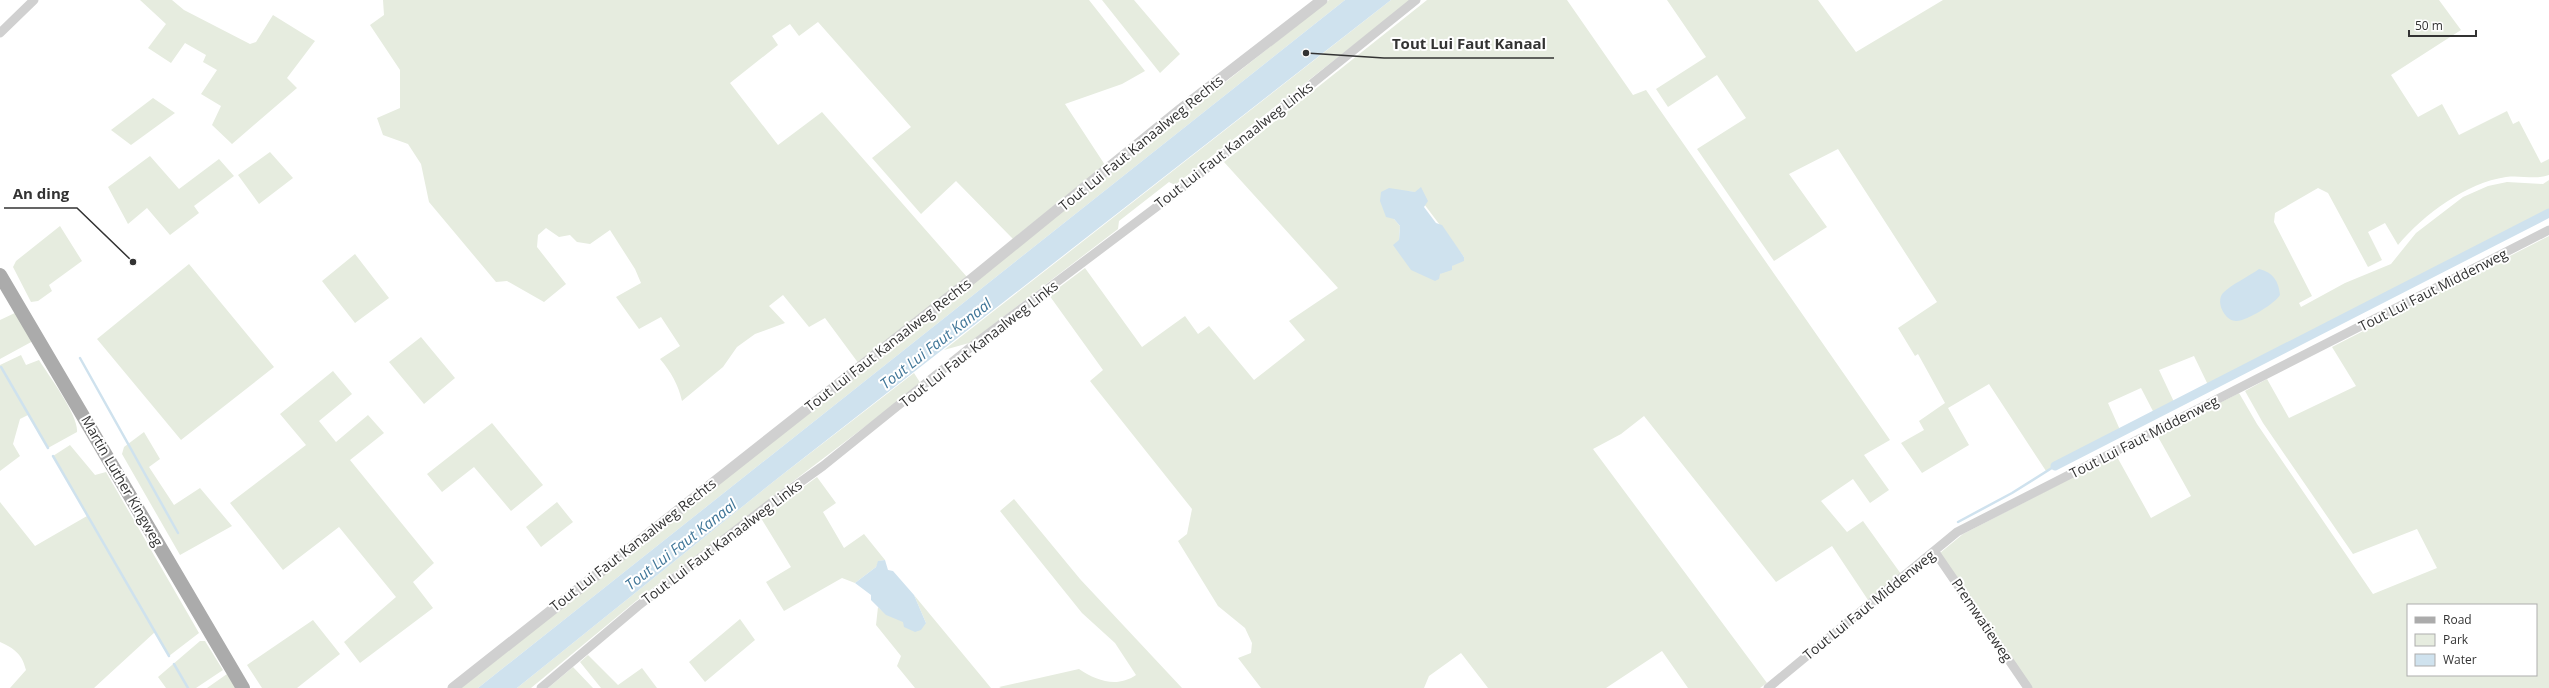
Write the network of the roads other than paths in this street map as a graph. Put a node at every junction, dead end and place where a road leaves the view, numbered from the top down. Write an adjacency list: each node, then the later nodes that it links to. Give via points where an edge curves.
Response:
1 (34, 0): 4 (street)
2 (1322, 0): 9 (street, Tout Lui Faut Kanaalweg Rechts, via 1181,109 973,278)
3 (1416, 0): 10 (street, Tout Lui Faut Kanaalweg Links, via 1191,181 977,342 823,466 638,606)
4 (0, 33)
5 (2549, 230): 7 (street, Tout Lui Faut Middenweg, via 1957,532)
6 (0, 275): 8 (main road, Martin Luther Kingweg)
7 (1935, 552): 11 (street, Tout Lui Faut Middenweg); 12 (street, Premwatieweg)
8 (243, 688)
9 (453, 688)
10 (541, 688)
11 (1768, 688)
12 (2028, 688)

